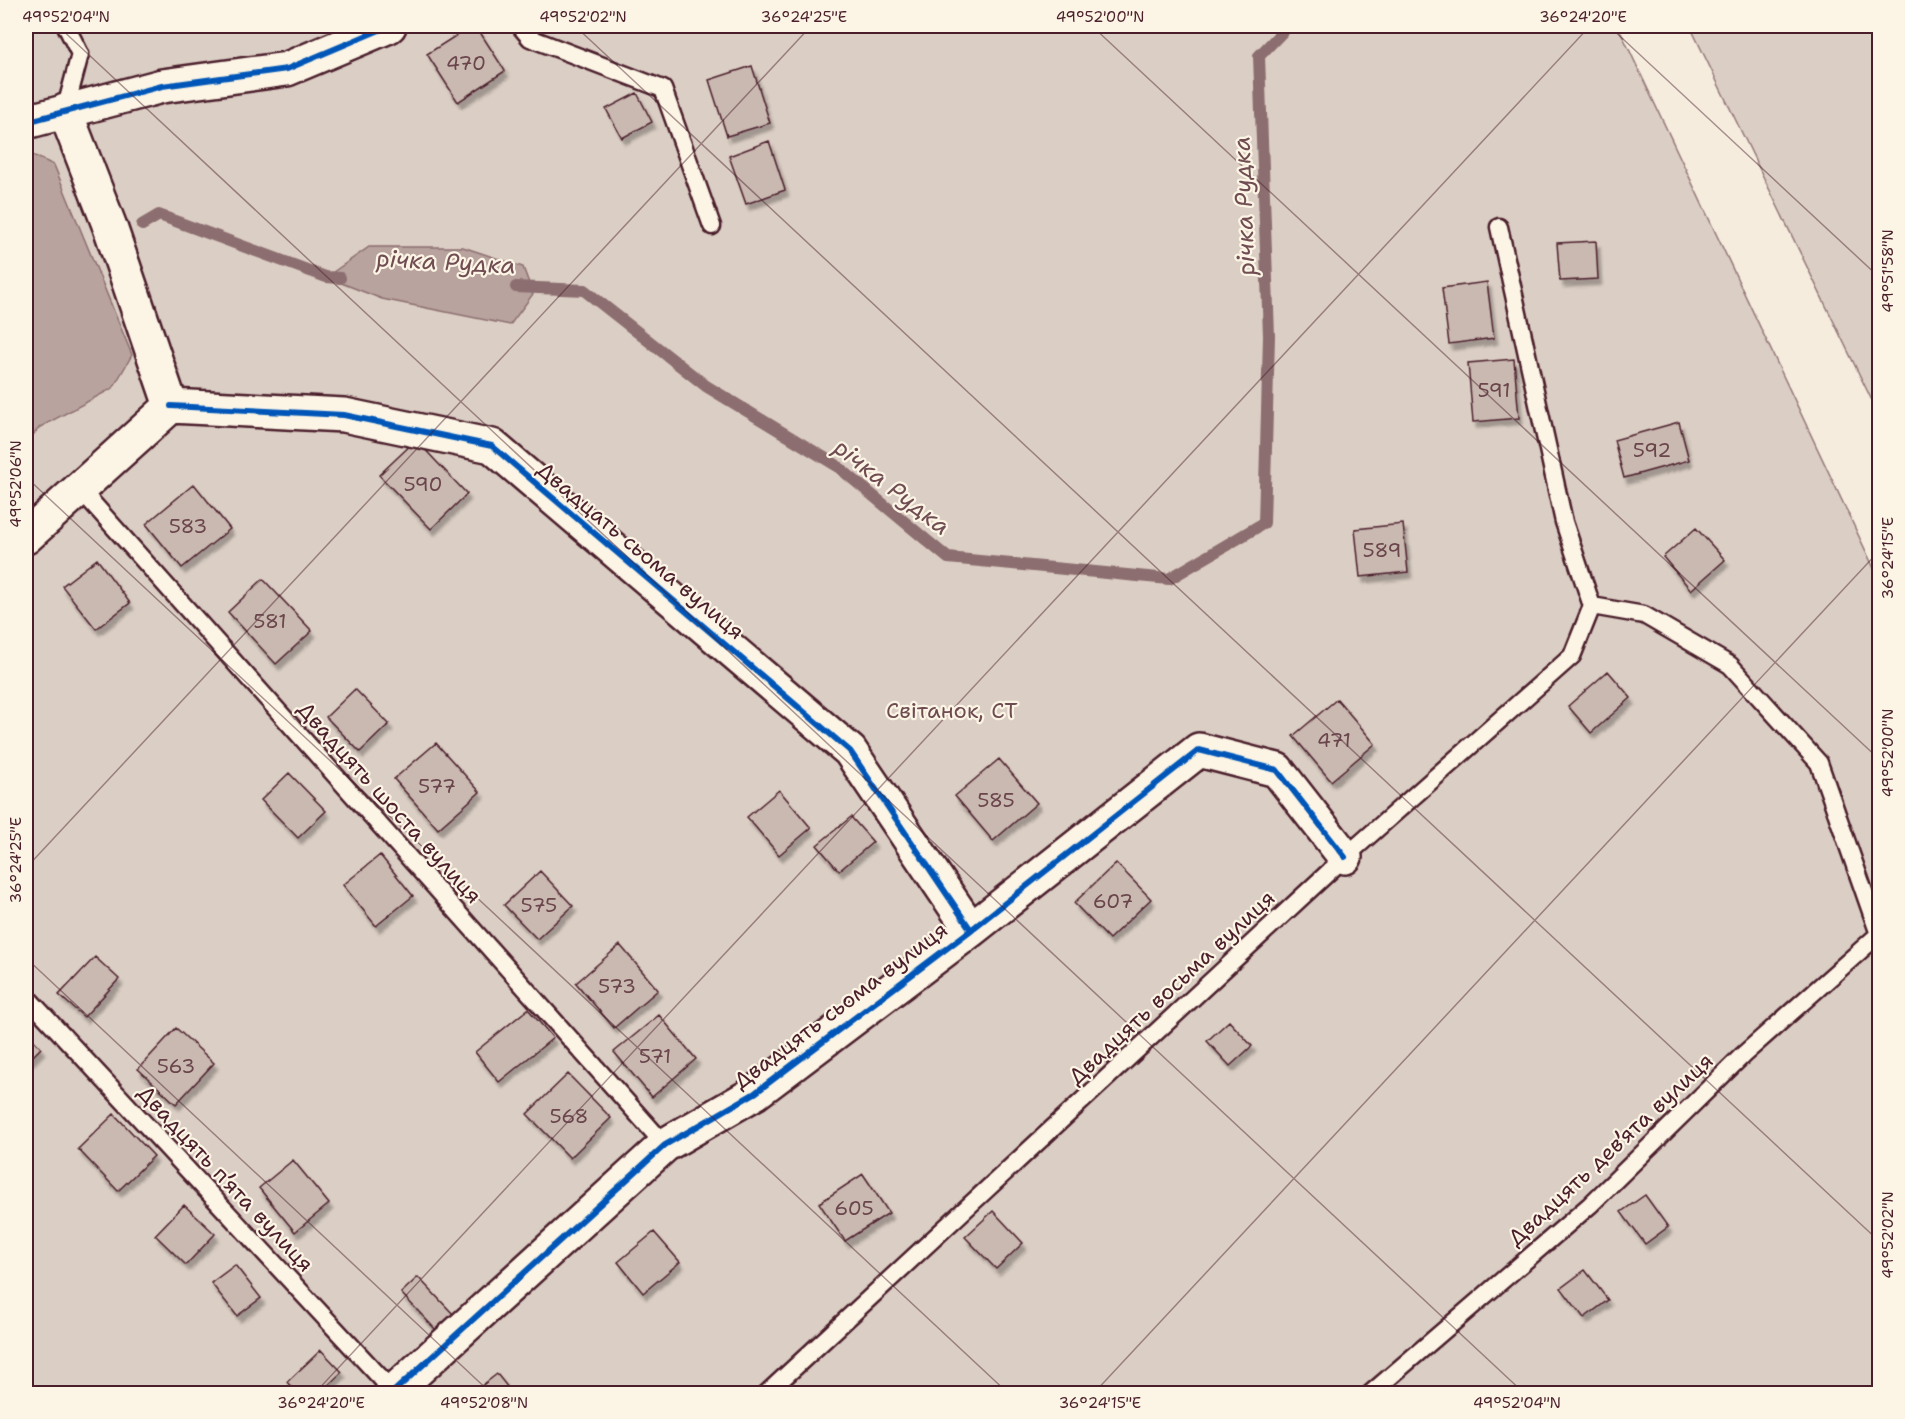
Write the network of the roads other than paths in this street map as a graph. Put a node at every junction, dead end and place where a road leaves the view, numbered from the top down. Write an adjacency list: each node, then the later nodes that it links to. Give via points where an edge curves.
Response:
1 (66, 26): 4 (lane, via 80,54)
2 (389, 26): 4 (street, via 287,69 162,86)
3 (520, 26): 6 (lane, via 530,38 663,89)
4 (65, 111): 5 (street); 8 (street, via 110,227)
5 (26, 122)
6 (712, 226)
7 (1499, 227): 11 (lane, via 1564,522)
8 (171, 406): 9 (street); 13 (street, Двадцать сьома вулиця, via 344,416 492,447 850,751)
9 (81, 489): 10 (street); 16 (lane, Двадцять шоста вулиця)
10 (26, 537)
11 (1592, 606): 12 (lane, Двадцять восьма вулиця, via 1572,656); 14 (lane, via 1644,615 1730,665 1818,763)
12 (1345, 857): 13 (street, Двадцять сьома вулиця, via 1277,770 1199,750); 18 (lane, Двадцять восьма вулиця)
13 (971, 930): 16 (street, Двадцять сьома вулиця, via 755,1093)
14 (1879, 936): 19 (lane, Двадцять дев’ята вулиця, via 1743,1055 1590,1205)
15 (26, 996): 17 (lane, Двадцять п’ята вулиця)
16 (665, 1145): 17 (street, Двадцять сьома вулиця)
17 (392, 1392)
18 (766, 1394)
19 (1370, 1394)

